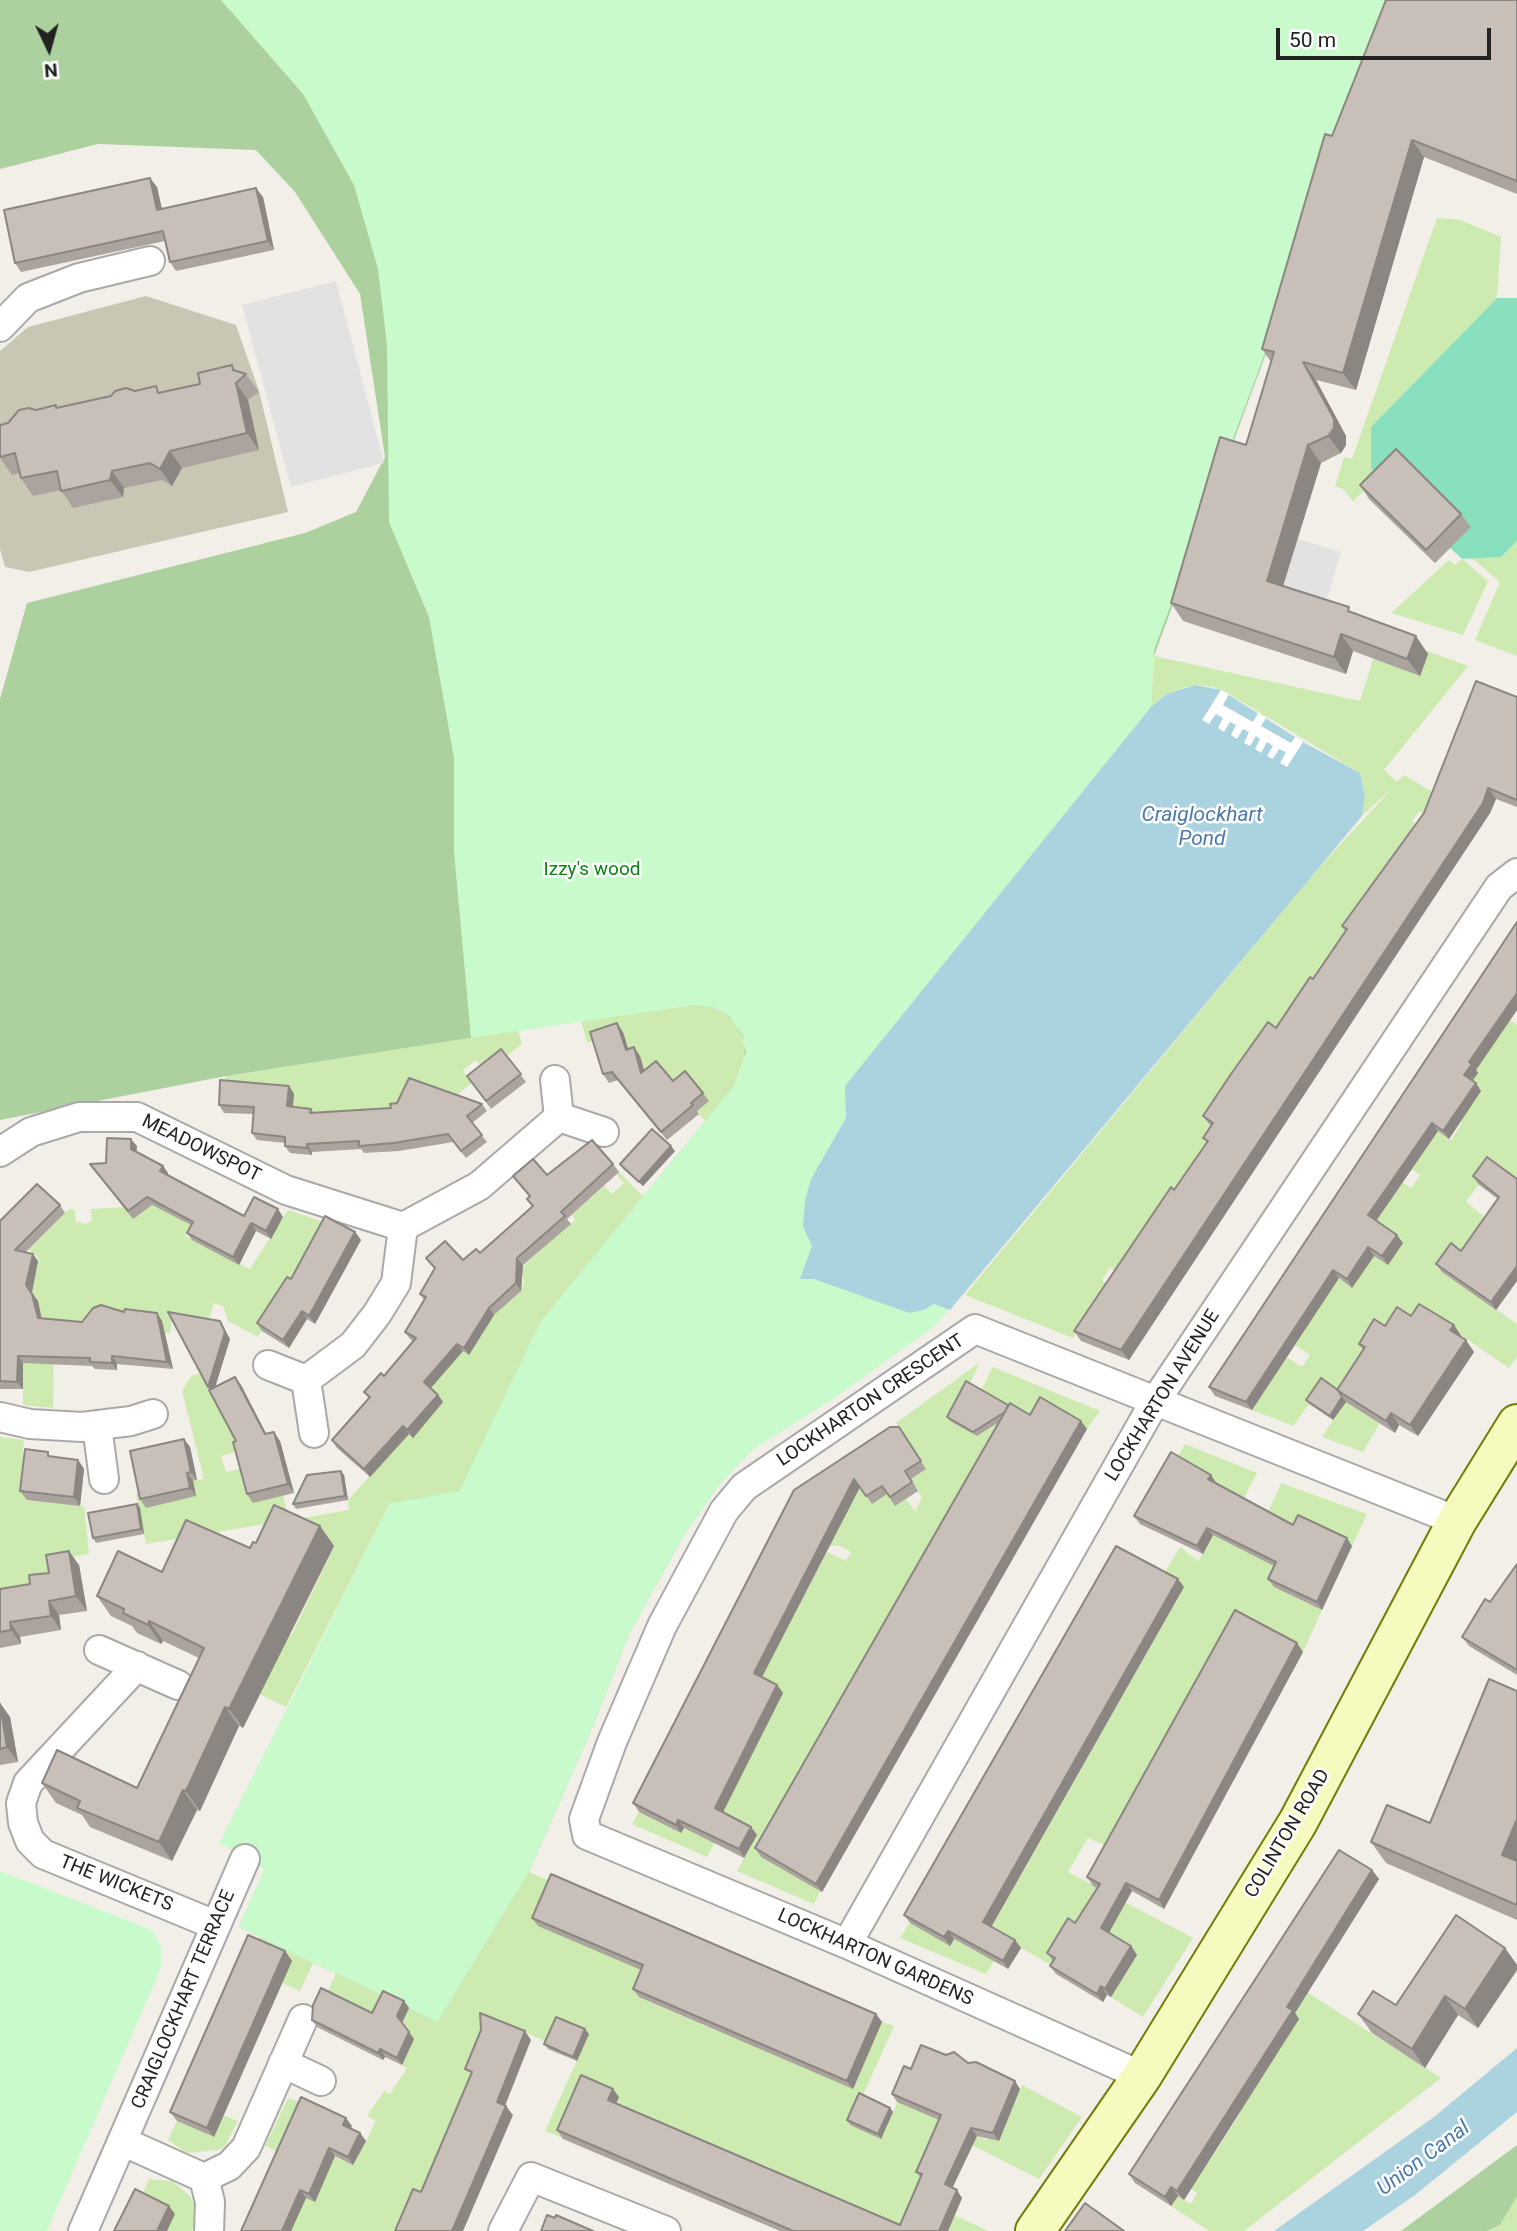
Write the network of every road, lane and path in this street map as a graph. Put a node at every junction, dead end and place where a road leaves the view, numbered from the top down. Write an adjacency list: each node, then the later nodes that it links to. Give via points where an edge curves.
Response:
1 (150, 261): 2 (street, via 79,278 28,298)
2 (0, 327)
3 (1517, 873): 11 (street, LOCKHARTON AVENUE, via 1499,887)
4 (555, 1080): 5 (street)
5 (559, 1117): 6 (street); 8 (street, via 479,1186)
6 (604, 1132)
7 (0, 1152): 8 (street, MEADOWSPOT, via 31,1132 79,1117 137,1117 286,1190)
8 (403, 1227): 10 (street, via 396,1283 377,1314 353,1345)
9 (268, 1365): 10 (street)
10 (306, 1380): 16 (street)
11 (1154, 1403): 18 (street, LOCKHARTON CRESCENT); 22 (street, LOCKHARTON CRESCENT, via 975,1329 744,1487 724,1511 662,1626 608,1754 583,1825 587,1835); 25 (street, LOCKHARTON AVENUE)
12 (153, 1414): 15 (street)
13 (0, 1417): 15 (street, via 30,1424)
14 (1517, 1424): 18 (street, COLINTON ROAD)
15 (97, 1426): 17 (street)
16 (314, 1433)
17 (104, 1479)
18 (1457, 1521): 28 (street, COLINTON ROAD, via 1298,1822)
19 (99, 1650): 20 (street)
20 (137, 1666): 21 (street); 24 (street, THE WICKETS, via 28,1783 21,1803 23,1823 30,1841 43,1854)
21 (178, 1685)
22 (606, 1844): 25 (street, LOCKHARTON GARDENS)
23 (245, 1859): 24 (street, CRAIGLOCKHART TERRACE)
24 (215, 1924): 30 (street, CRAIGLOCKHART TERRACE)
25 (847, 1944): 28 (street, LOCKHARTON GARDENS)
26 (303, 2019): 27 (street)
27 (283, 2063): 29 (street); 31 (street, via 240,2157)
28 (1142, 2076): 36 (street, COLINTON ROAD)
29 (321, 2081)
30 (124, 2142): 31 (street); 32 (street, CRAIGLOCKHART TERRACE)
31 (204, 2178): 33 (street, via 210,2202)
32 (83, 2231)
33 (209, 2231)
34 (503, 2231): 35 (street, via 531,2177)
35 (666, 2231)
36 (1034, 2231)

